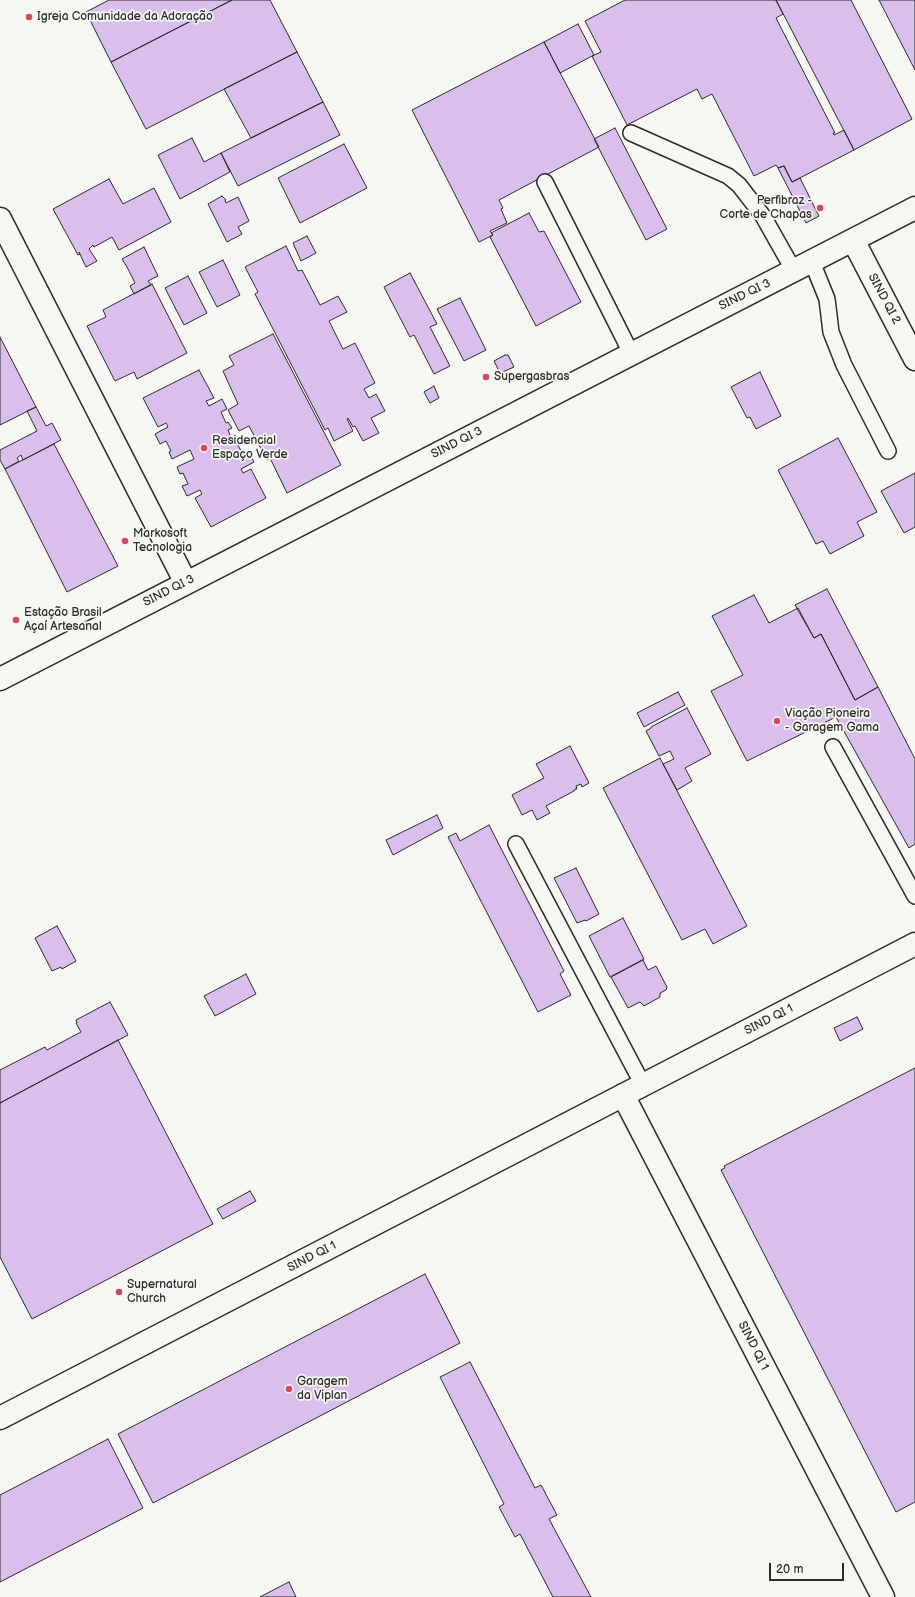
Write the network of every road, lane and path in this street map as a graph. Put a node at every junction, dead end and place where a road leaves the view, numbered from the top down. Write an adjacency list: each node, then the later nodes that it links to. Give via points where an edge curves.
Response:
1 (631, 133): 6 (lane, via 728,176 740,185)
2 (545, 182): 7 (lane)
3 (915, 208): 5 (street, SIND QI 3)
4 (0, 219): 10 (street)
5 (853, 240): 6 (street, SIND QI 3); 8 (street, SIND QI 2)
6 (803, 266): 7 (street, SIND QI 3); 9 (lane, via 827,299 831,332 844,365)
7 (631, 353): 10 (street, SIND QI 3)
8 (915, 359)
9 (888, 451)
10 (186, 583): 11 (street, SIND QI 3)
11 (0, 679)
12 (833, 747): 14 (lane)
13 (516, 844): 16 (lane)
14 (915, 896)
15 (915, 944): 16 (street, SIND QI 1)
16 (643, 1085): 17 (street, SIND QI 1)
17 (623, 1095): 18 (street, SIND QI 1); 19 (street, SIND QI 1)
18 (0, 1418)
19 (884, 1597)

